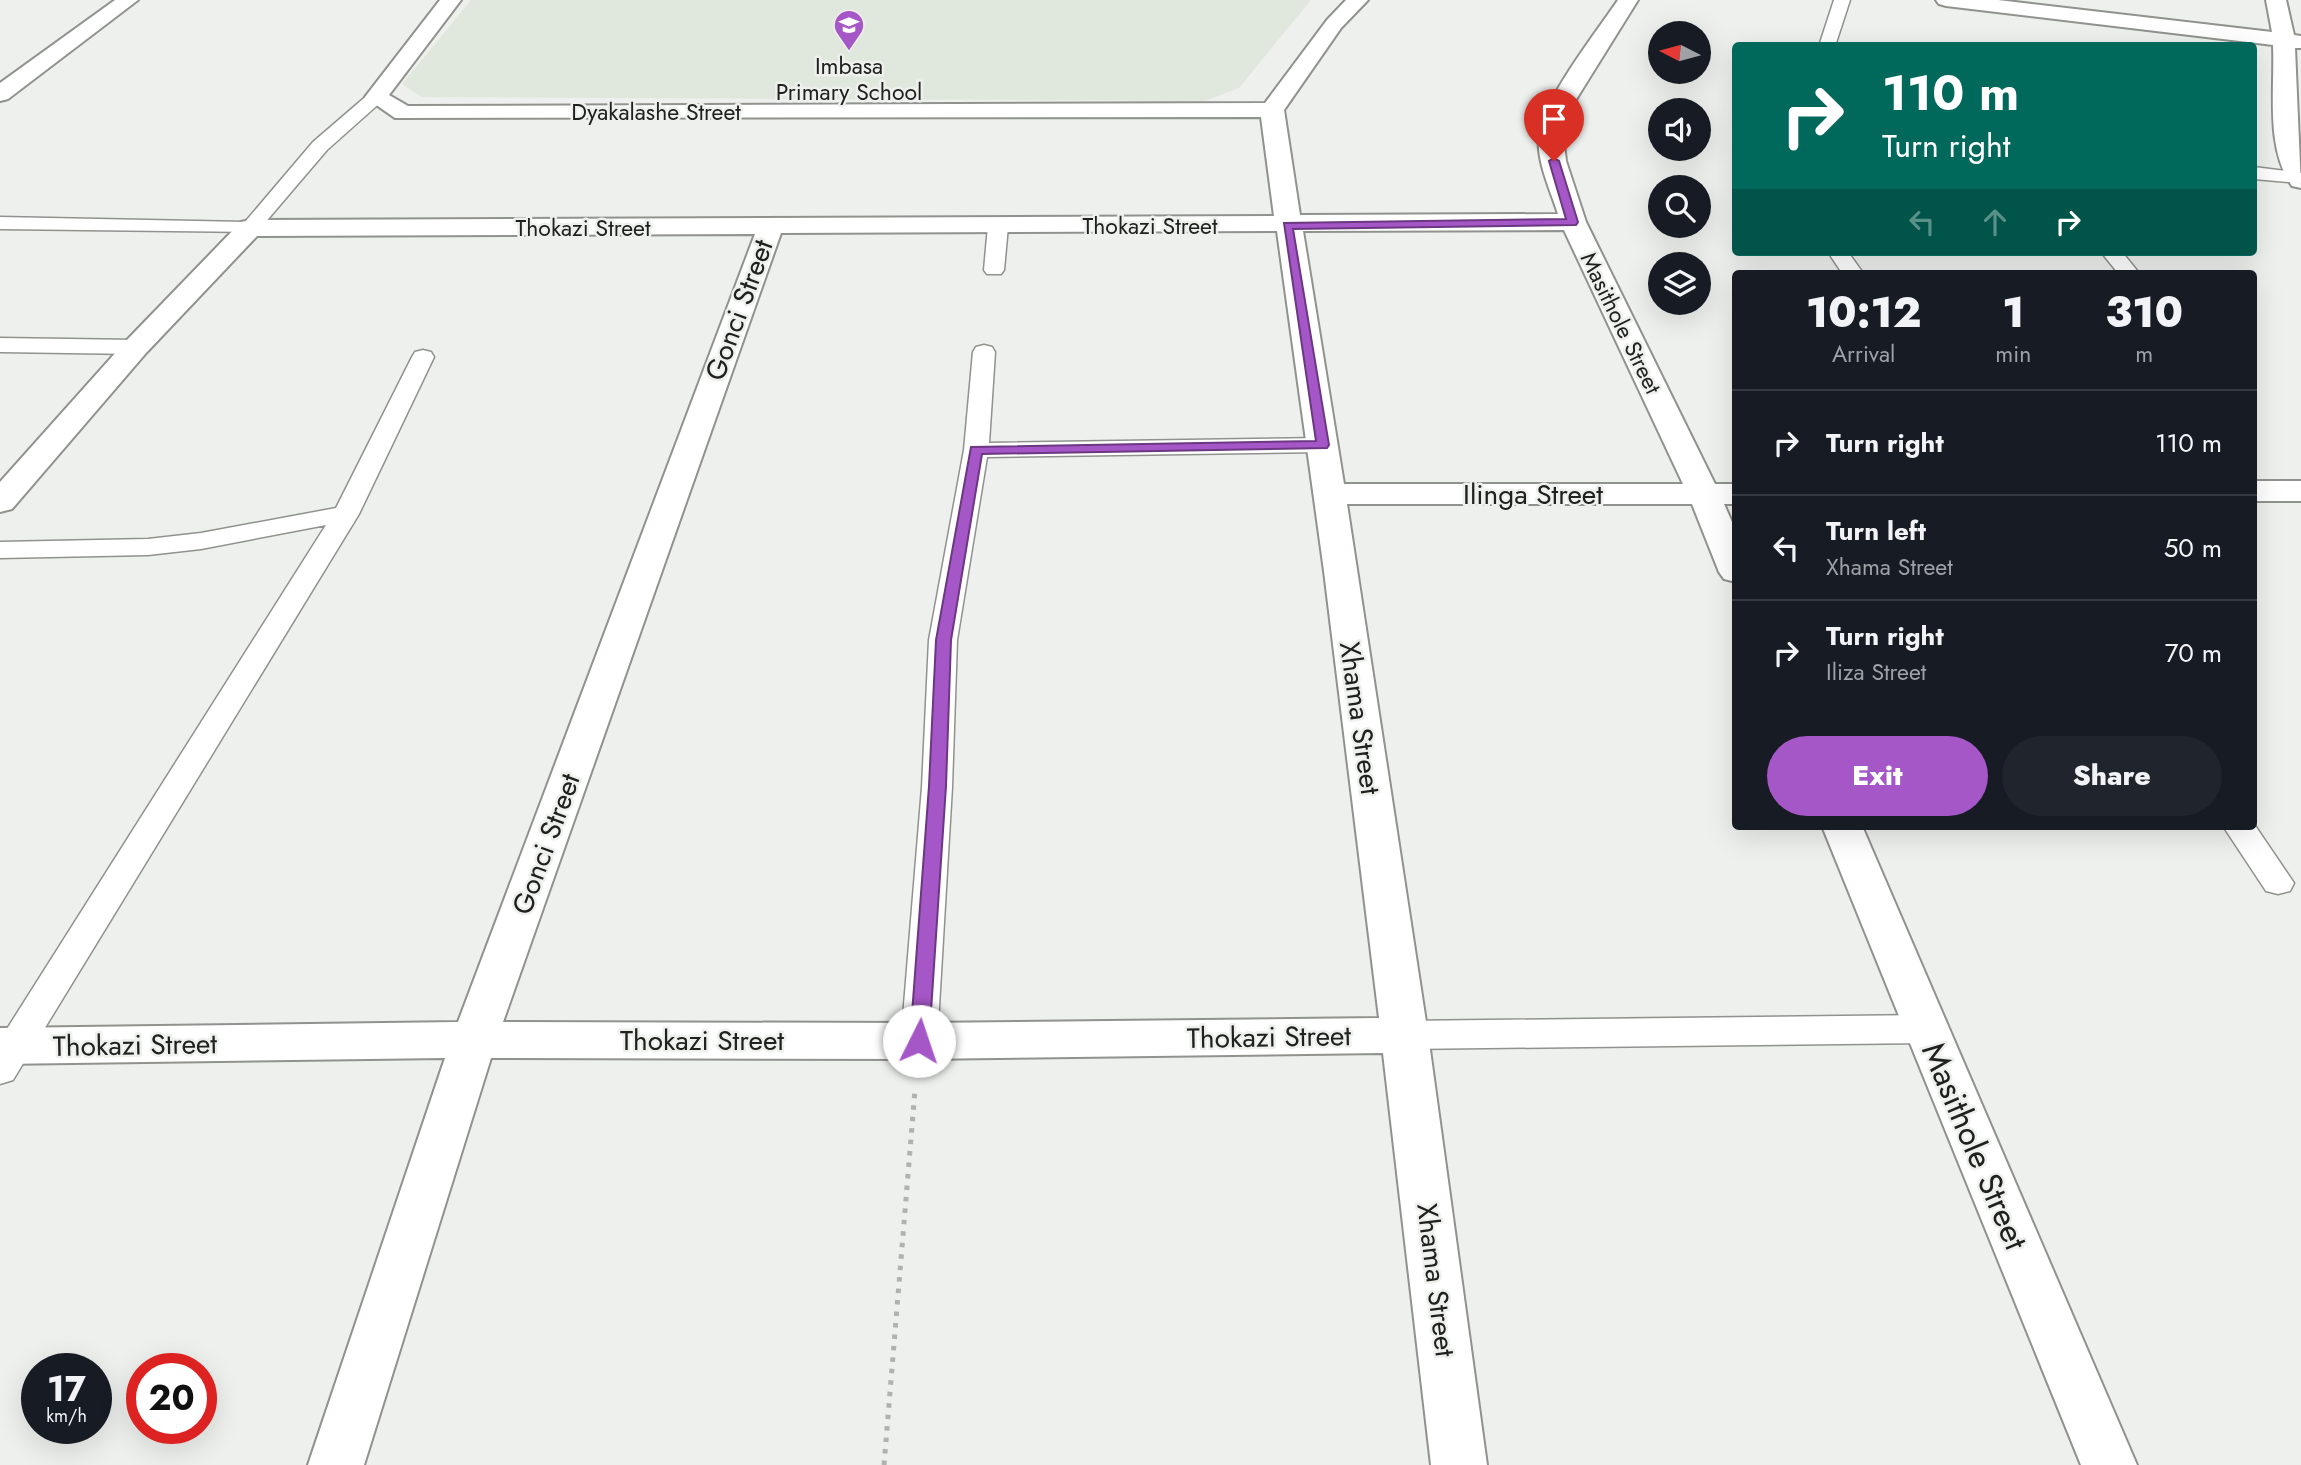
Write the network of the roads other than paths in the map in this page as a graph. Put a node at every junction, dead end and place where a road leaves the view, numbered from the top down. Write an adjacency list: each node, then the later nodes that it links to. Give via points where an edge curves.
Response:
1 (128, 0): 10 (street)
2 (451, 0): 11 (street)
3 (1358, 0): 12 (street)
4 (1628, 0): 16 (street, Masithole Street, via 1560,106 1551,136)
5 (1842, 0): 9 (lane)
6 (1946, 0): 8 (street)
7 (2276, 0): 8 (street)
8 (2292, 40): 13 (street)
9 (1828, 42)
10 (0, 94)
11 (376, 97): 12 (street, Dyakalashe Street, via 403,113); 21 (lane, via 320,146)
12 (1272, 110): 19 (street, Xhama Street)
13 (2294, 122): 15 (street, via 2292,157)
14 (2257, 173): 15 (lane)
15 (2300, 180)
16 (1573, 222): 19 (street, Thokazi Street); 34 (street, Masithole Street)
17 (0, 223): 21 (lane)
18 (998, 226): 19 (street, Thokazi Street); 20 (street, Thokazi Street); 23 (lane)
19 (1287, 226): 29 (street, Xhama Street)
20 (770, 227): 21 (street, Thokazi Street); 45 (street, Gonci Street)
21 (250, 228): 26 (street)
22 (2114, 256): 24 (lane)
23 (994, 270)
24 (2126, 270)
25 (0, 345): 26 (lane)
26 (136, 346): 36 (street)
27 (984, 352): 30 (lane)
28 (423, 357): 37 (lane)
29 (1323, 445): 30 (lane); 33 (street, Xhama Street)
30 (976, 450): 46 (lane, via 943,640)
31 (2257, 491): 32 (street)
32 (2301, 491)
33 (1329, 494): 34 (street, Ilinga Street); 44 (street, Xhama Street)
34 (1704, 494): 35 (street, Ilinga Street); 39 (street, Masithole Street)
35 (1732, 494)
36 (0, 502)
37 (346, 514): 38 (lane, via 148,547); 47 (lane)
38 (0, 550)
39 (1732, 562)
40 (1844, 830): 43 (street, Masithole Street)
41 (2242, 830): 42 (lane)
42 (2278, 883)
43 (1927, 1029): 44 (lane); 50 (street, Masithole Street)
44 (1405, 1035): 46 (street, Thokazi Street); 49 (street, Xhama Street)
45 (474, 1040): 46 (street, Thokazi Street); 47 (street, Thokazi Street); 48 (street, Gonci Street)
46 (919, 1041)
47 (5, 1054)
48 (335, 1465)
49 (1459, 1465)
50 (2109, 1465)

